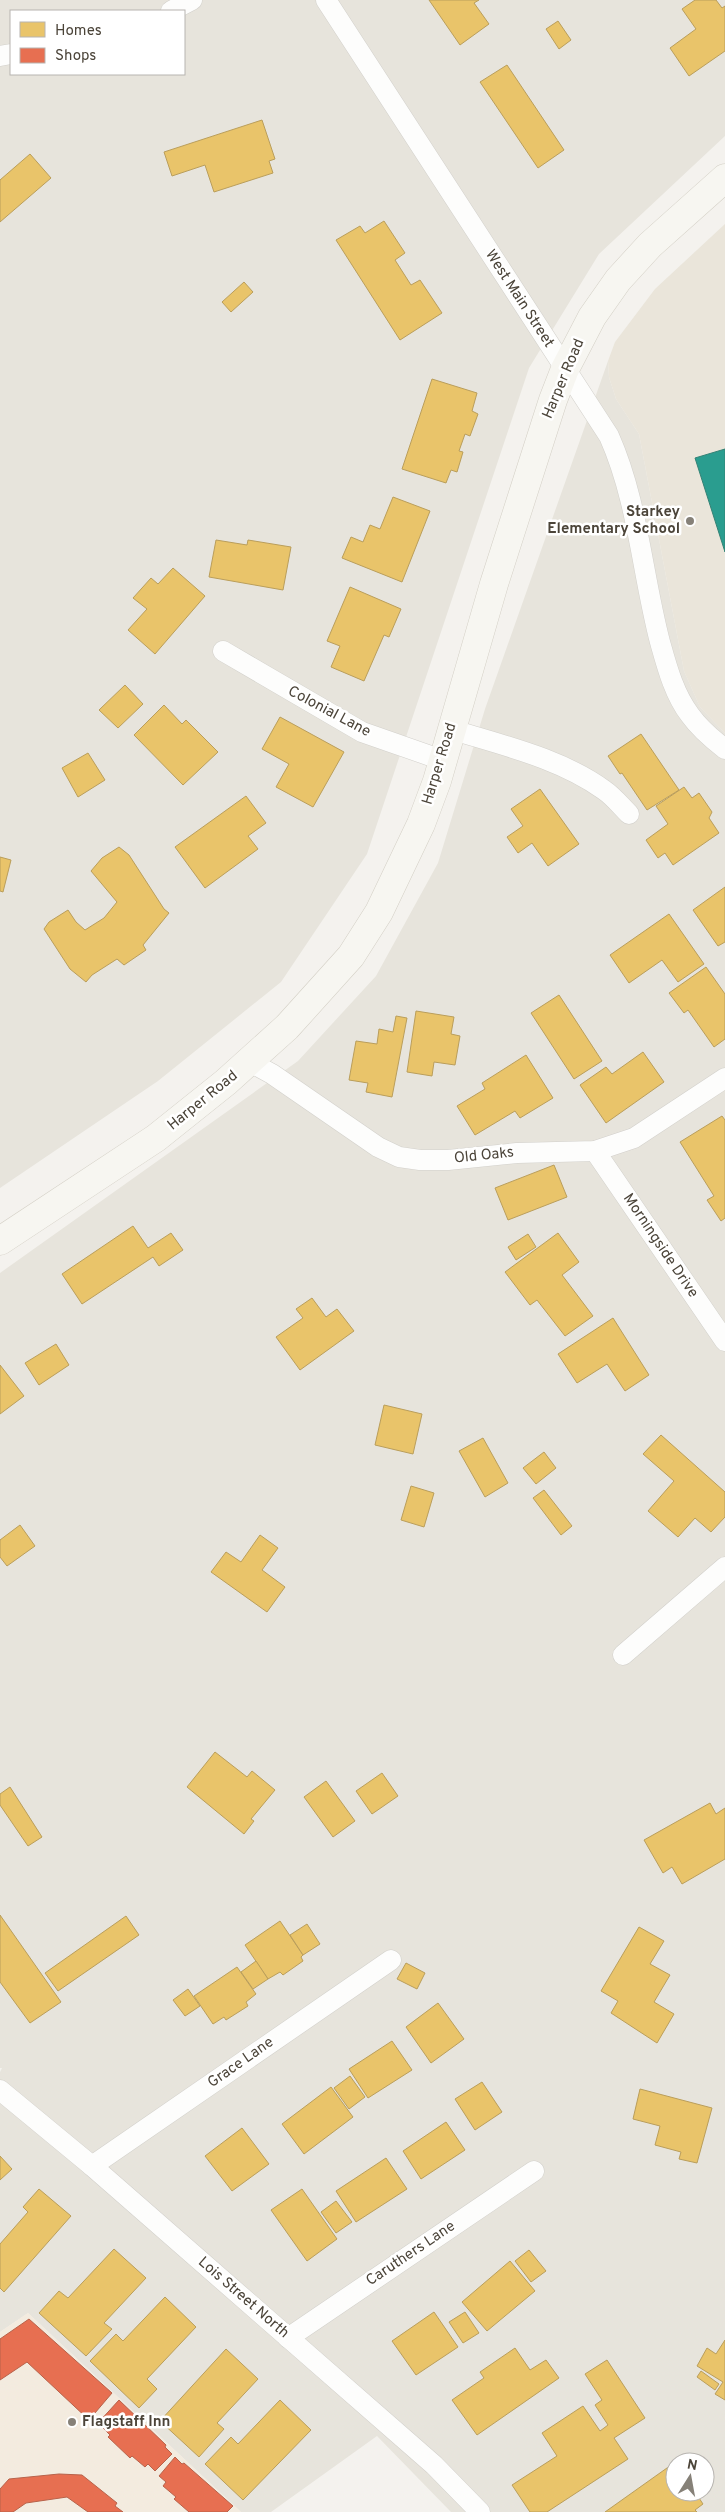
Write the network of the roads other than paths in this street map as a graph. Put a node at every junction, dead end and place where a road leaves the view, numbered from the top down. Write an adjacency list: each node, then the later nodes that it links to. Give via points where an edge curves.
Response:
1 (192, 0): 3 (street)
2 (326, 0): 5 (street, West Main Street)
3 (173, 10)
4 (725, 178): 5 (main road, Harper Road, via 650,245 618,280 592,317)
5 (565, 369): 7 (main road, Harper Road, via 552,400); 8 (street, West Main Street, via 617,453 632,502 652,611 676,690 706,735)
6 (223, 651): 9 (street, Colonial Lane, via 362,732)
7 (450, 729): 9 (main road, Harper Road); 10 (street, via 565,769 604,790)
8 (725, 749)
9 (442, 760): 11 (main road, Harper Road, via 421,824 379,912 356,948 320,993)
10 (629, 814)
11 (250, 1062): 13 (street, Old Oaks, via 378,1147 399,1157 448,1160 517,1152); 14 (main road, Harper Road, via 156,1138)
12 (725, 1078): 13 (street, Old Oaks, via 634,1138)
13 (595, 1151): 15 (street, Morningside Drive)
14 (0, 1241)
15 (725, 1341)
16 (725, 1567): 17 (street)
17 (623, 1655)
18 (390, 1960): 20 (street, Grace Lane)
19 (0, 2090): 20 (street, Lois Street North)
20 (92, 2166): 22 (street, Lois Street North)
21 (534, 2171): 22 (street, Caruthers Lane)
22 (288, 2338): 23 (street, Lois Street North, via 434,2465)
23 (480, 2512)

